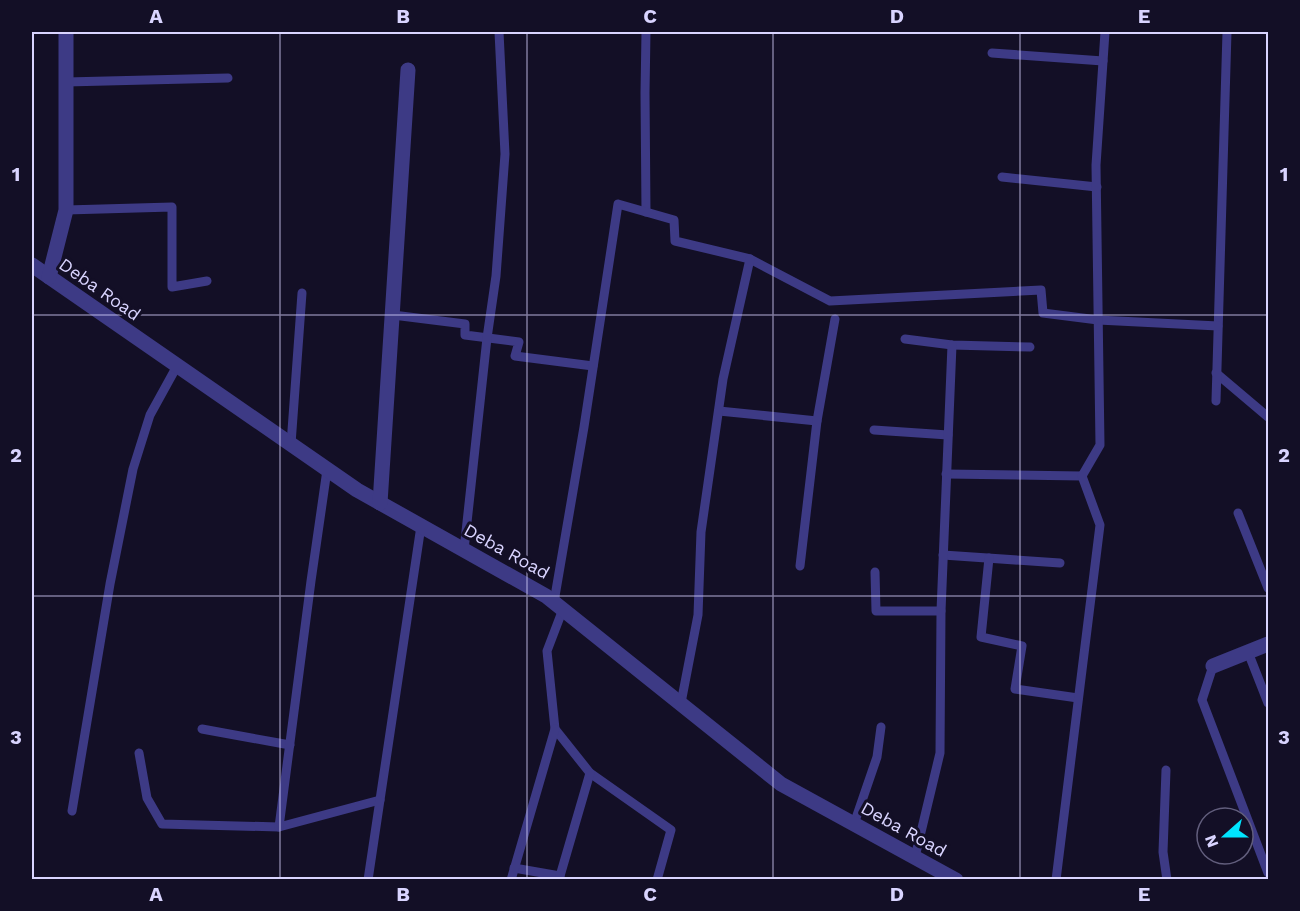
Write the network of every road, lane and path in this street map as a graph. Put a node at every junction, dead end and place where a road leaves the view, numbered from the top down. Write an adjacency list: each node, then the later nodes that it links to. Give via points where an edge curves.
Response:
1 (66, 32): 10 (street)
2 (499, 32): 24 (lane, via 505,154)
3 (646, 32): 14 (lane)
4 (1105, 32): 7 (lane)
5 (1227, 32): 23 (lane)
6 (992, 53): 7 (lane)
7 (1103, 61): 12 (lane)
8 (408, 70): 20 (street)
9 (228, 78): 10 (lane)
10 (66, 82): 13 (street)
11 (1002, 177): 12 (lane)
12 (1097, 187): 22 (lane)
13 (66, 210): 17 (street); 18 (lane, via 172,207 172,287)
14 (646, 212): 15 (lane, via 674,220 675,241); 29 (lane, via 618,204)
15 (750, 260): 22 (lane, via 830,301 1041,290 1043,313); 32 (lane)
16 (32, 265): 17 (street, Deba Road)
17 (49, 277): 28 (street, Deba Road)
18 (207, 281)
19 (302, 293): 37 (lane)
20 (393, 315): 24 (lane, via 465,324 465,335); 41 (street)
21 (835, 319): 34 (lane)
22 (1098, 320): 23 (lane); 40 (lane, via 1100,445)
23 (1218, 326): 30 (lane)
24 (487, 338): 29 (lane, via 519,342 515,356); 44 (lane)
25 (905, 339): 26 (lane)
26 (952, 345): 27 (lane); 36 (lane)
27 (1030, 347)
28 (177, 366): 37 (street, Deba Road); 67 (lane, via 150,415 133,469)
29 (593, 366): 51 (lane)
30 (1216, 373): 31 (lane); 33 (lane)
31 (1216, 401)
32 (719, 411): 34 (lane); 57 (lane, via 700,532 698,615)
33 (1269, 417)
34 (817, 420): 48 (lane)
35 (874, 430): 36 (lane)
36 (948, 435): 39 (lane)
37 (291, 444): 38 (street, Deba Road)
38 (327, 470): 41 (street, Deba Road); 62 (lane)
39 (946, 474): 40 (lane); 45 (lane)
40 (1082, 476): 56 (lane, via 1100,525)
41 (380, 503): 43 (street, Deba Road)
42 (1238, 513): 50 (lane)
43 (421, 526): 44 (street, Deba Road); 66 (lane)
44 (464, 550): 51 (street, Deba Road)
45 (943, 555): 46 (lane); 52 (lane)
46 (989, 558): 47 (lane); 56 (lane, via 981,637 1022,646 1016,689)
47 (1060, 563)
48 (800, 566)
49 (875, 572): 52 (lane, via 876,611)
50 (1269, 588)
51 (559, 606): 57 (street, Deba Road); 61 (lane, via 547,651)
52 (941, 611): 70 (lane, via 940,753)
53 (1269, 644): 54 (street)
54 (1248, 652): 55 (street); 58 (lane)
55 (1212, 666): 72 (lane, via 1203,700)
56 (1078, 698): 78 (lane)
57 (681, 703): 68 (street, Deba Road, via 781,784)
58 (1269, 703)
59 (881, 727): 68 (lane, via 877,757)
60 (202, 729): 62 (lane)
61 (555, 729): 65 (lane); 71 (lane)
62 (290, 745): 69 (lane)
63 (139, 753): 69 (lane, via 147,798 162,824)
64 (1166, 770): 79 (lane, via 1163,852)
65 (590, 773): 73 (lane); 76 (lane, via 671,830)
66 (380, 800): 69 (lane); 74 (lane)
67 (72, 811)
68 (854, 824): 70 (street, Deba Road)
69 (279, 827)
70 (915, 857): 77 (street, Deba Road)
71 (514, 868): 73 (lane); 75 (lane)
72 (1269, 873)
73 (559, 878)
74 (368, 879)
75 (511, 879)
76 (657, 879)
77 (956, 879)
78 (1056, 879)
79 (1167, 879)

